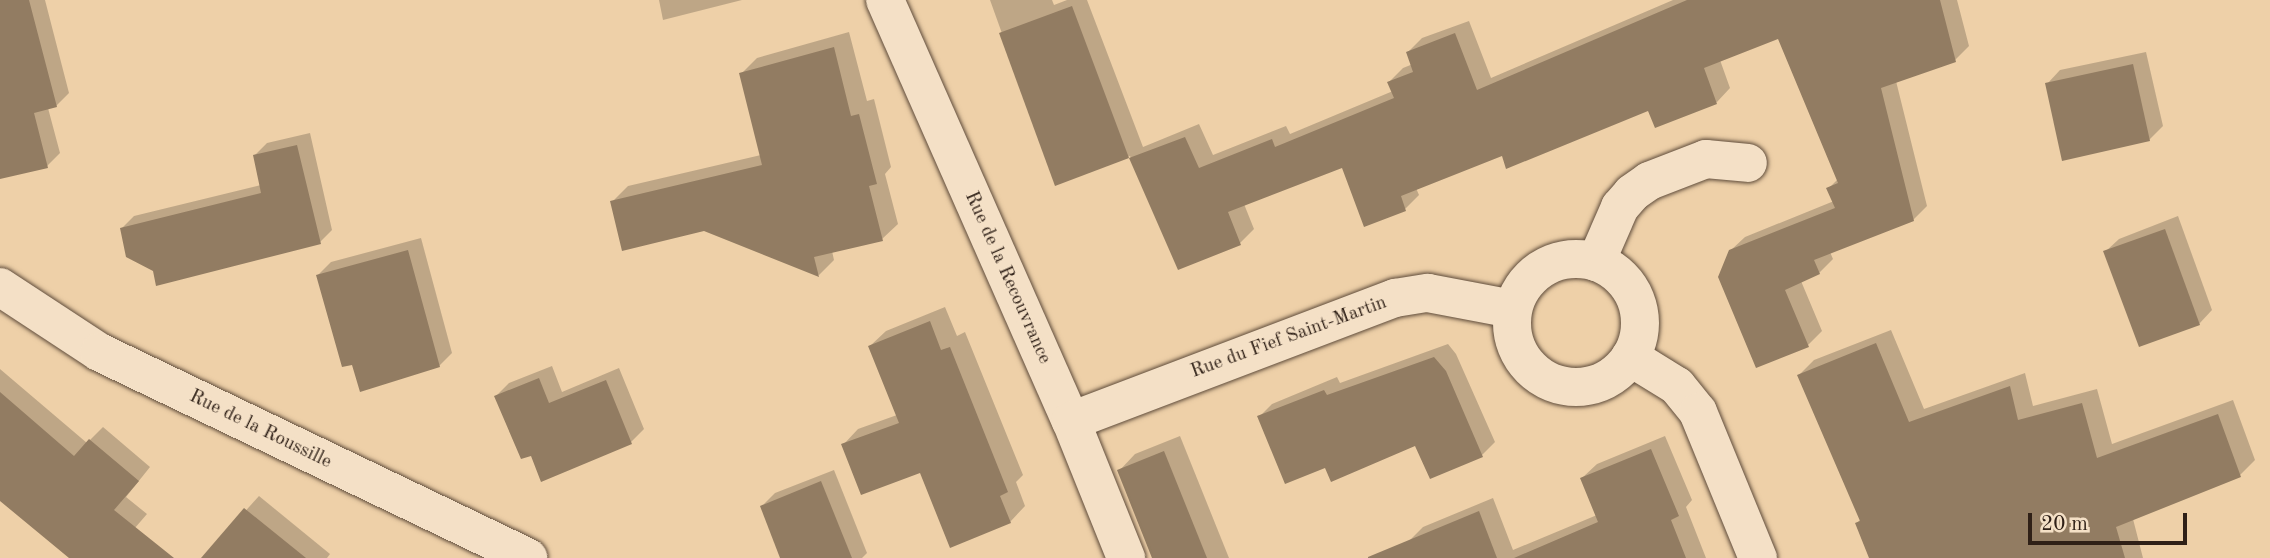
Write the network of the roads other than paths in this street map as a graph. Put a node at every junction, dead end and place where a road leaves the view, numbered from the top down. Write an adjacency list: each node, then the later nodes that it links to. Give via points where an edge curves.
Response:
1 (885, 0): 7 (street, Rue de la Recouvrance)
2 (1748, 163): 3 (street, via 1706,159 1649,181 1620,207)
3 (1596, 262): 5 (street, via 1555,262 1536,273); 6 (street, via 1628,284 1636,302 1638,339)
4 (0, 287): 8 (street, Rue de la Roussille, via 99,352)
5 (1513, 309): 6 (street, via 1517,348 1527,365 1543,378 1581,387 1617,372); 7 (street, Rue du Fief Saint-Martin, via 1428,293 1395,298)
6 (1630, 357): 10 (street, via 1677,386 1698,412)
7 (1071, 421): 9 (street, Rue de la Recouvrance)
8 (528, 558)
9 (1126, 558)
10 (1758, 558)

